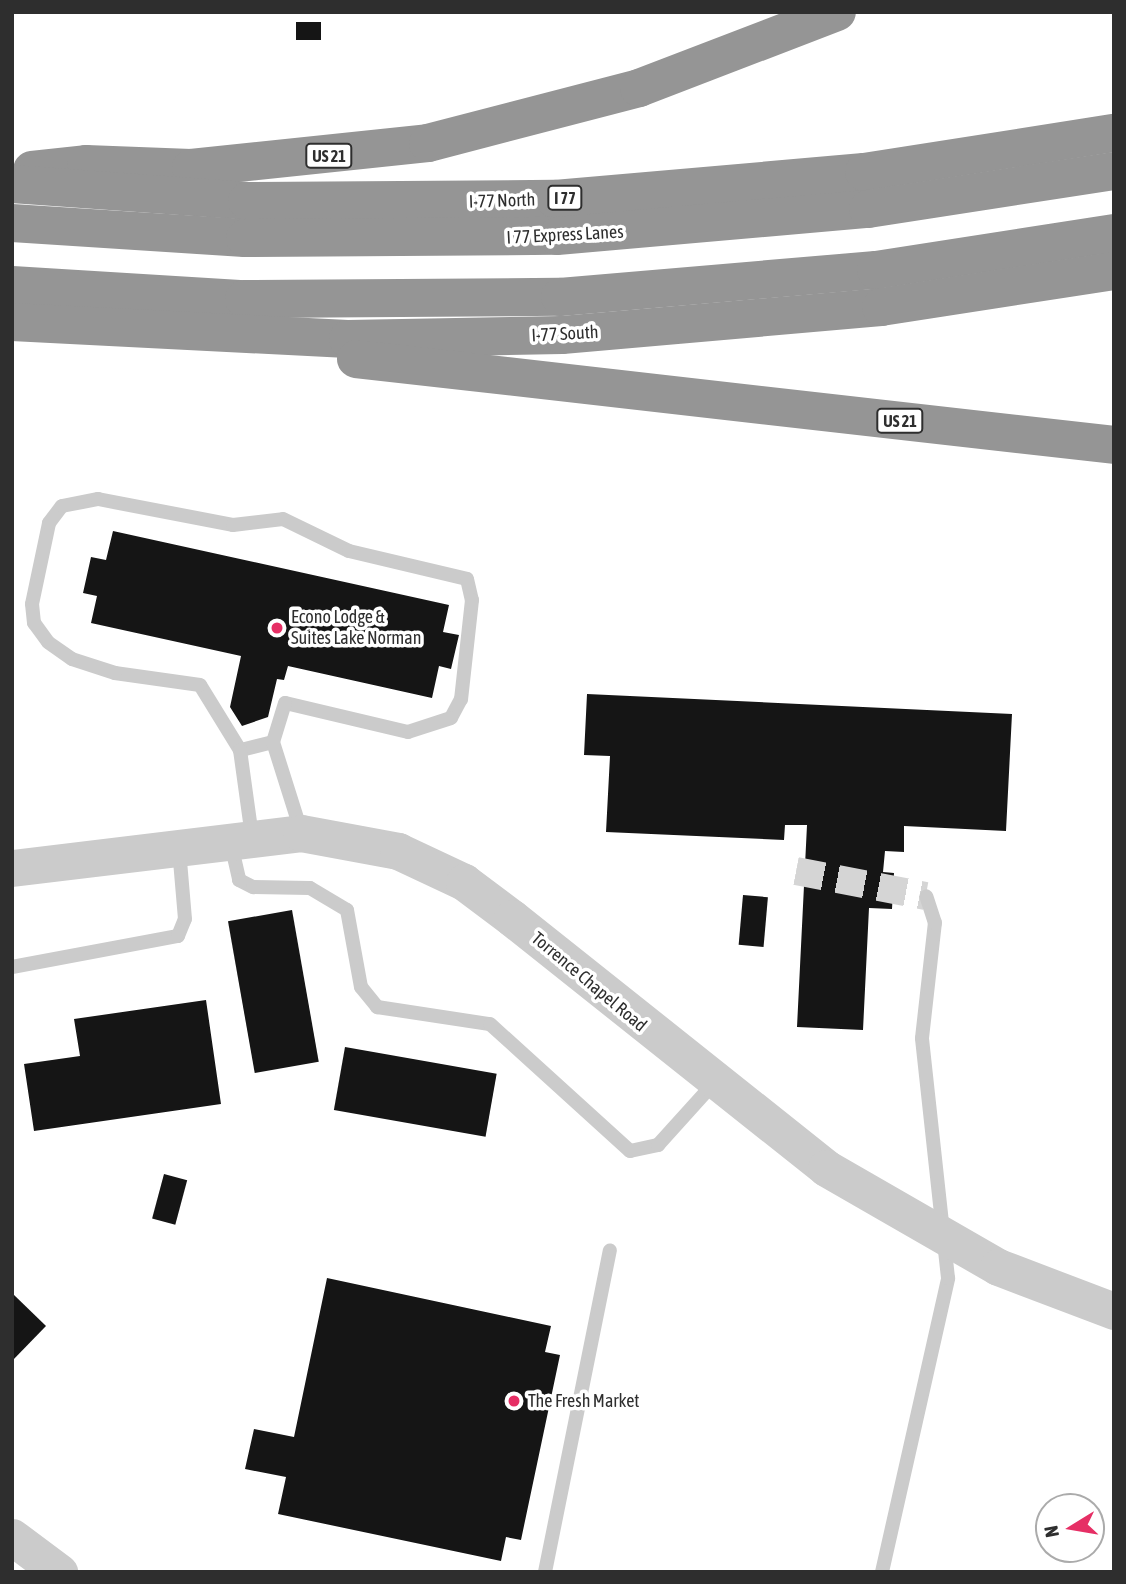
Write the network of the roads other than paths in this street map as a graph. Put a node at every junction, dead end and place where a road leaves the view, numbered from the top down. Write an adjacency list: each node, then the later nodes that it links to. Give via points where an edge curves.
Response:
1 (837, 12): 4 (highway, US 21, via 639,88 428,143 191,168 86,163)
2 (1114, 133): 5 (highway, I-77 North / I 77, via 864,172 555,199 247,201)
3 (1114, 171): 6 (highway, I 77 Express Lanes / I 77, via 856,210 557,236 245,238)
4 (12, 173)
5 (12, 184)
6 (12, 223)
7 (1114, 233): 9 (highway, via 876,270 560,297 244,299)
8 (1114, 271): 11 (highway, I-77 South, via 881,307 668,328 442,338)
9 (12, 285)
10 (12, 322): 11 (highway, I-77 South)
11 (135, 332): 12 (highway, US 21)
12 (1114, 445)
13 (273, 743): 14 (lane); 14 (lane, via 285,703 408,732 451,718 461,699 472,600 467,579 349,551 283,519 233,525 98,499 62,506 49,523 32,604 34,623 48,642 72,659 115,673 200,685); 15 (lane)
14 (240, 750): 16 (lane)
15 (301, 833): 16 (street, Torrence Chapel Road); 21 (street, Torrence Chapel Road, via 398,851 464,882)
16 (242, 837): 17 (street, Torrence Chapel Road); 21 (lane, via 239,880 253,887 310,888 347,910 361,987 377,1007 490,1024 630,1151 658,1145)
17 (179, 846): 18 (street, Torrence Chapel Road); 20 (lane, via 185,919 178,936)
18 (12, 868)
19 (926, 896): 22 (lane, via 935,923 922,1038)
20 (12, 967)
21 (714, 1083): 22 (street, Torrence Chapel Road, via 826,1168)
22 (944, 1237): 24 (street, Torrence Chapel Road, via 1035,1284); 28 (lane, via 948,1278)
23 (610, 1250): 27 (lane)
24 (1114, 1311)
25 (12, 1537): 26 (street)
26 (59, 1572)
27 (545, 1572)
28 (882, 1572)

